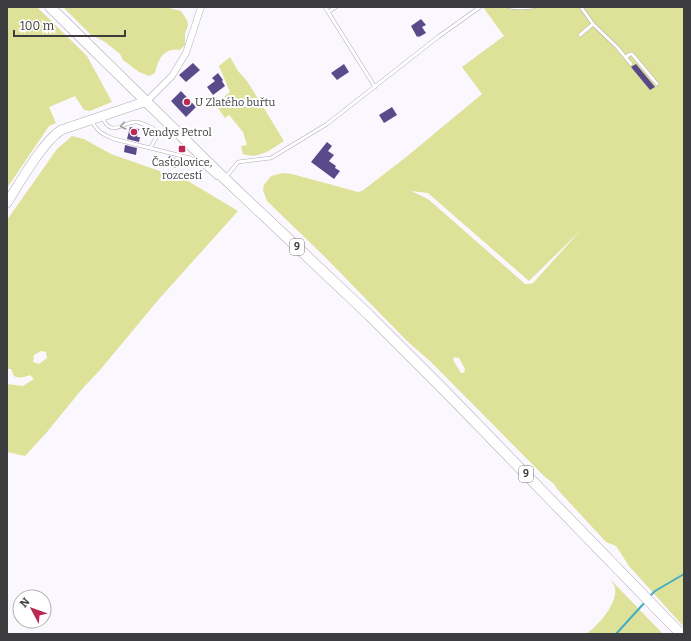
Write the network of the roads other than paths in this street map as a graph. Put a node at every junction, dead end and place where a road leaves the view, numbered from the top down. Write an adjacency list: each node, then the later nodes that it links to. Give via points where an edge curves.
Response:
1 (50, 7): 16 (main road, 9)
2 (201, 7): 16 (street, via 186,53 172,76)
3 (325, 7): 9 (lane)
4 (336, 7): 9 (lane)
5 (480, 7): 15 (lane, via 438,36)
6 (509, 7): 7 (lane)
7 (533, 7)
8 (581, 7): 10 (lane)
9 (328, 12): 15 (lane)
10 (593, 24): 11 (lane); 12 (lane)
11 (580, 35)
12 (626, 57): 13 (lane); 14 (lane, via 632,54)
13 (631, 64)
14 (657, 84)
15 (375, 87): 20 (lane, via 327,124 290,148 271,158 238,162)
16 (147, 101): 17 (street); 20 (main road, 9)
17 (101, 116): 18 (street); 19 (lane, one-way to 17, via 156,138 153,128 137,122 119,128 109,127)
18 (91, 120): 19 (lane, via 102,134); 21 (street, via 61,130 51,138)
19 (150, 148): 22 (lane, via 198,161)
20 (225, 179): 22 (main road, 9)
21 (7, 203)
22 (293, 243): 23 (main road, 9, via 447,393)
23 (681, 634)

